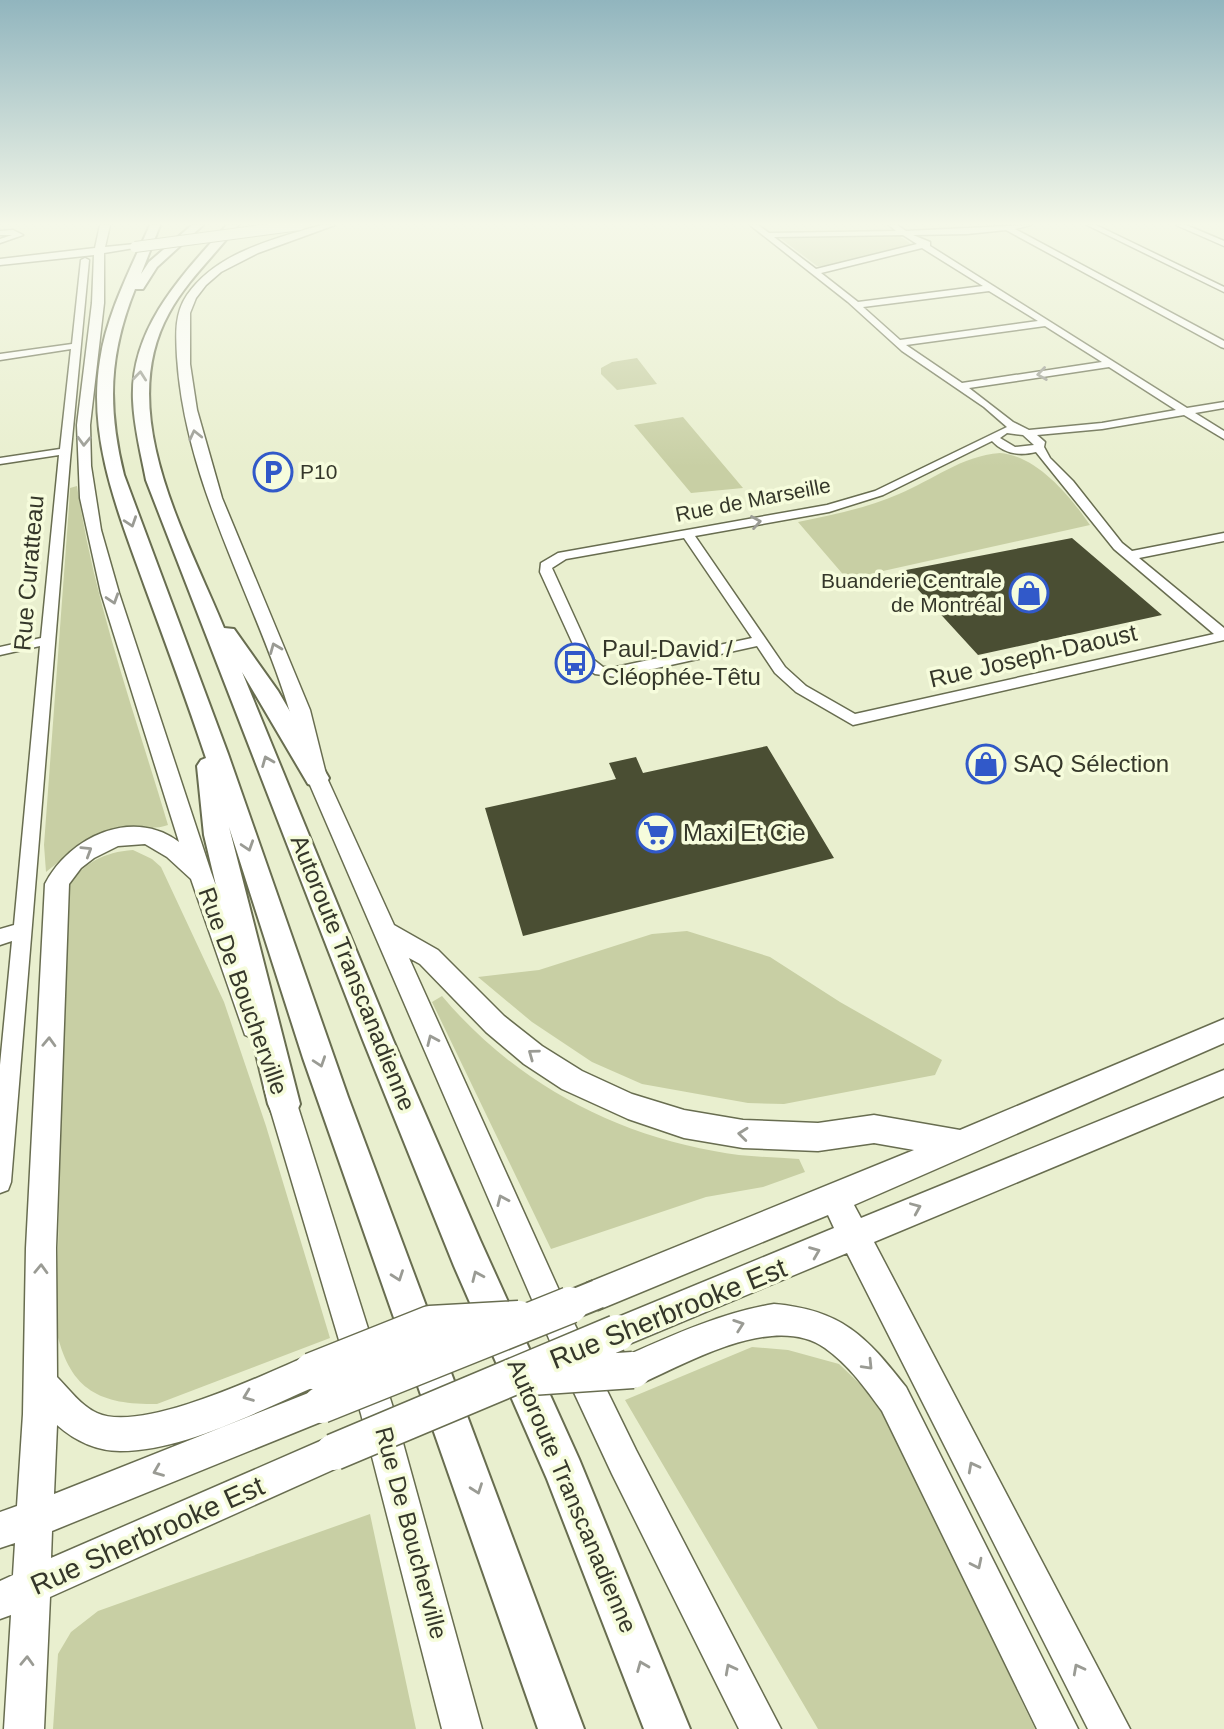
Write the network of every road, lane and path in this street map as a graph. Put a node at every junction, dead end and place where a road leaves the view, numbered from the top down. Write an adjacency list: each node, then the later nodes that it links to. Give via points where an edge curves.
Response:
1 (80, 306): 14 (street, Rue Curatteau)
2 (98, 306): 40 (main road, Rue De Boucherville, one-way to 40, via 85,414 88,498 106,576)
3 (120, 306): 10 (highway, Autoroute Transcanadienne)
4 (124, 306): 10 (highway)
5 (165, 306): 33 (highway, Autoroute Transcanadienne, one-way to 5, via 155,480 143,428 139,389 144,355)
6 (188, 306): 39 (main road, one-way to 6, via 300,711 203,466 187,393 182,324)
7 (857, 306): 12 (street)
8 (1018, 306): 11 (street)
9 (1151, 306): 13 (street)
10 (117, 315): 38 (highway, Autoroute Transcanadienne, one-way to 38, via 103,384 112,463)
11 (1046, 323): 12 (street); 16 (street)
12 (898, 343): 17 (street)
13 (1224, 345)
14 (76, 346): 15 (street); 26 (street, Rue Curatteau)
15 (0, 357)
16 (1110, 364): 17 (street, one-way to 17); 19 (street)
17 (965, 390): 21 (street); 22 (street, via 995,424)
18 (1224, 405): 19 (street)
19 (1187, 412): 20 (street); 23 (street)
20 (1102, 426): 21 (street); 24 (street)
21 (1026, 432): 22 (street, Rue de Marseille, via 1006,430); 24 (street, via 1038,439)
22 (996, 436): 25 (street, via 999,443); 27 (street, Rue de Marseille)
23 (1224, 436)
24 (1039, 446): 25 (street, Rue de Marseille); 29 (street)
25 (1013, 449): 27 (street, Rue de Marseille); 29 (street)
26 (65, 451): 28 (street); 35 (street, Rue Curatteau)
27 (957, 455): 30 (street, Rue de Marseille, one-way to 27, via 851,502 899,485)
28 (0, 461)
29 (1077, 496): 32 (street)
30 (688, 534): 36 (street); 36 (street, Rue de Marseille, via 549,562 545,572 588,663 600,671 616,672)
31 (1224, 537): 32 (street)
32 (1129, 556): 34 (street)
33 (198, 592): 39 (highway, via 270,696); 60 (highway, Autoroute Transcanadienne, one-way to 33, via 565,1473 378,1040)
34 (1224, 636): 36 (street, Rue Joseph-Daoust, via 853,720 790,681)
35 (50, 640): 37 (street); 41 (street, Rue Curatteau)
36 (760, 641)
37 (0, 651)
38 (202, 712): 46 (highway, via 218,835); 59 (highway, Autoroute Transcanadienne, one-way to 59, via 323,1072)
39 (317, 778): 42 (main road)
40 (200, 874): 46 (main road, Rue De Boucherville); 53 (main road, one-way to 40, via 57,884 65,868 85,851 129,836 158,839)
41 (23, 930): 43 (street); 48 (street, Rue Curatteau)
42 (385, 932): 47 (main road, one-way to 42, via 874,1129 818,1137 743,1134 684,1124 628,1106 572,1080 533,1055 429,957); 61 (main road, one-way to 42, via 561,1330)
43 (0, 937)
44 (1224, 1031): 47 (main road, Rue Sherbrooke Est)
45 (1224, 1083): 50 (main road, Rue Sherbrooke Est, one-way to 45)
46 (284, 1104): 58 (main road, Rue De Boucherville, via 401,1492)
47 (959, 1144): 49 (main road, Rue Sherbrooke Est)
48 (0, 1182)
49 (834, 1197): 50 (main road); 51 (main road, Rue Sherbrooke Est, bridge)
50 (854, 1235): 52 (main road, Rue Sherbrooke Est, one-way to 50, bridge); 63 (main road, one-way to 50)
51 (539, 1317): 53 (main road, one-way to 53, bridge, via 430,1324 180,1422 124,1434 96,1431 83,1424); 54 (main road, Rue Sherbrooke Est, bridge)
52 (509, 1379): 56 (main road, Rue Sherbrooke Est, bridge); 62 (main road, one-way to 62, bridge, via 633,1370 724,1330 759,1320 800,1321 823,1330 873,1370 894,1399)
53 (39, 1383): 55 (main road)
54 (321, 1405): 55 (main road, Rue Sherbrooke Est, one-way to 55)
55 (17, 1525): 56 (main road)
56 (15, 1594): 57 (main road, one-way to 56)
57 (24, 1729)
58 (462, 1729)
59 (561, 1729)
60 (667, 1729)
61 (761, 1729)
62 (1058, 1729)
63 (1110, 1729)

